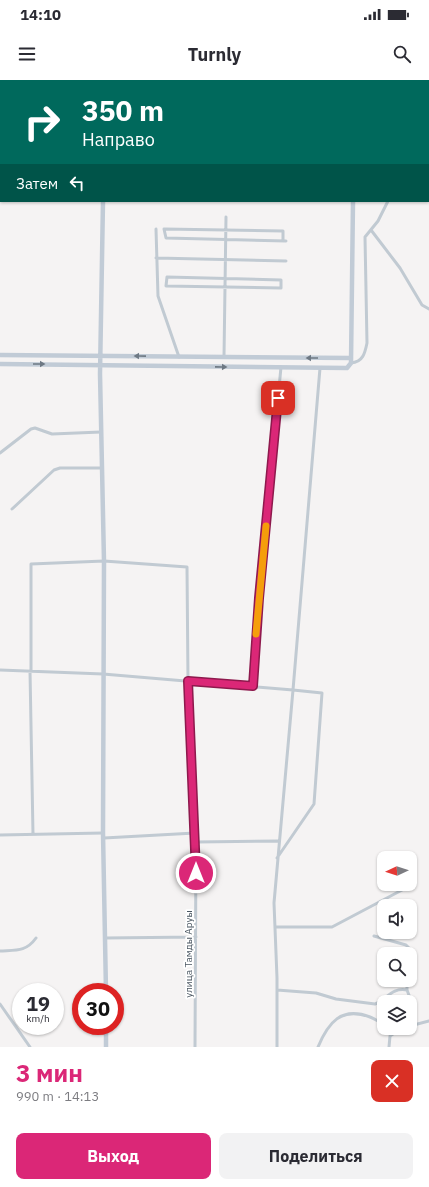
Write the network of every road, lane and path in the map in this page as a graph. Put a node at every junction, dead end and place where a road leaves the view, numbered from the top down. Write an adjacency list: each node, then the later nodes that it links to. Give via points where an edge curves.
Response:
1 (103, 202): 16 (street)
2 (353, 202): 19 (street)
3 (388, 202): 7 (street)
4 (226, 217): 6 (street)
5 (156, 229): 9 (street)
6 (226, 230): 8 (street); 8 (street, via 283,231 285,241); 8 (street, via 164,229 166,238)
7 (371, 230): 14 (street, via 400,268 422,305); 19 (street, via 366,237 365,248 367,343 365,355 359,360)
8 (226, 240): 10 (street)
9 (156, 258): 10 (street); 17 (street, via 158,296)
10 (226, 259): 11 (street); 12 (street)
11 (286, 261)
12 (225, 277): 13 (street); 13 (street, via 281,280 282,288); 13 (street, via 167,277 165,285)
13 (225, 286): 18 (street)
14 (429, 309)
15 (0, 354): 16 (street)
16 (100, 355): 17 (street, one-way to 16); 22 (street)
17 (179, 357): 18 (street)
18 (224, 357): 19 (street, one-way to 18)
19 (351, 360): 25 (street, via 347,368)
20 (0, 364): 21 (street, one-way to 21)
21 (92, 364): 22 (street); 26 (street)
22 (100, 365): 23 (street); 26 (street)
23 (109, 365): 24 (street, one-way to 24); 26 (street, via 104,367)
24 (280, 367): 25 (street); 36 (street)
25 (320, 368): 37 (street)
26 (100, 374): 27 (street)
27 (101, 432): 28 (street, via 52,434 36,428 31,429); 29 (street)
28 (0, 453)
29 (102, 468): 30 (street, via 54,470); 31 (street)
30 (12, 509)
31 (104, 561): 33 (street, улица Тамды Аруы, via 31,564); 34 (street); 35 (street, улица Тамды Аруы, via 184,566 188,570)
32 (0, 670): 33 (street)
33 (31, 671): 34 (street); 39 (street)
34 (103, 674): 35 (street); 41 (street)
35 (188, 681): 36 (street); 38 (street, улица Тамды Аруы)
36 (253, 686): 37 (street)
37 (293, 690): 42 (street); 44 (street, via 322,693 314,804)
38 (196, 833): 41 (street); 43 (street, улица Тамды Аруы)
39 (33, 834): 40 (street); 41 (street)
40 (0, 835)
41 (103, 835): 50 (street)
42 (278, 841): 43 (street); 44 (street)
43 (196, 842): 48 (street, улица Тамды Аруы)
44 (277, 858): 46 (street)
45 (400, 891): 46 (street, via 332,927)
46 (275, 927): 54 (street)
47 (374, 936): 51 (street)
48 (196, 937): 50 (street); 65 (street, улица Тамды Аруы)
49 (36, 938): 52 (street, via 30,946 22,949)
50 (105, 938): 53 (street)
51 (408, 947)
52 (0, 951)
53 (106, 983)
54 (277, 990): 55 (street, via 316,993 336,999 375,1004 391,992); 66 (street)
55 (407, 990): 56 (street)
56 (409, 995)
57 (0, 1004): 63 (street)
58 (377, 1020): 67 (street, via 355,1014 343,1015 324,1032)
59 (429, 1022): 60 (street)
60 (417, 1025)
61 (106, 1035): 64 (street)
62 (392, 1035): 68 (street)
63 (30, 1047)
64 (106, 1047)
65 (195, 1047)
66 (277, 1047)
67 (318, 1047)
68 (388, 1047)

